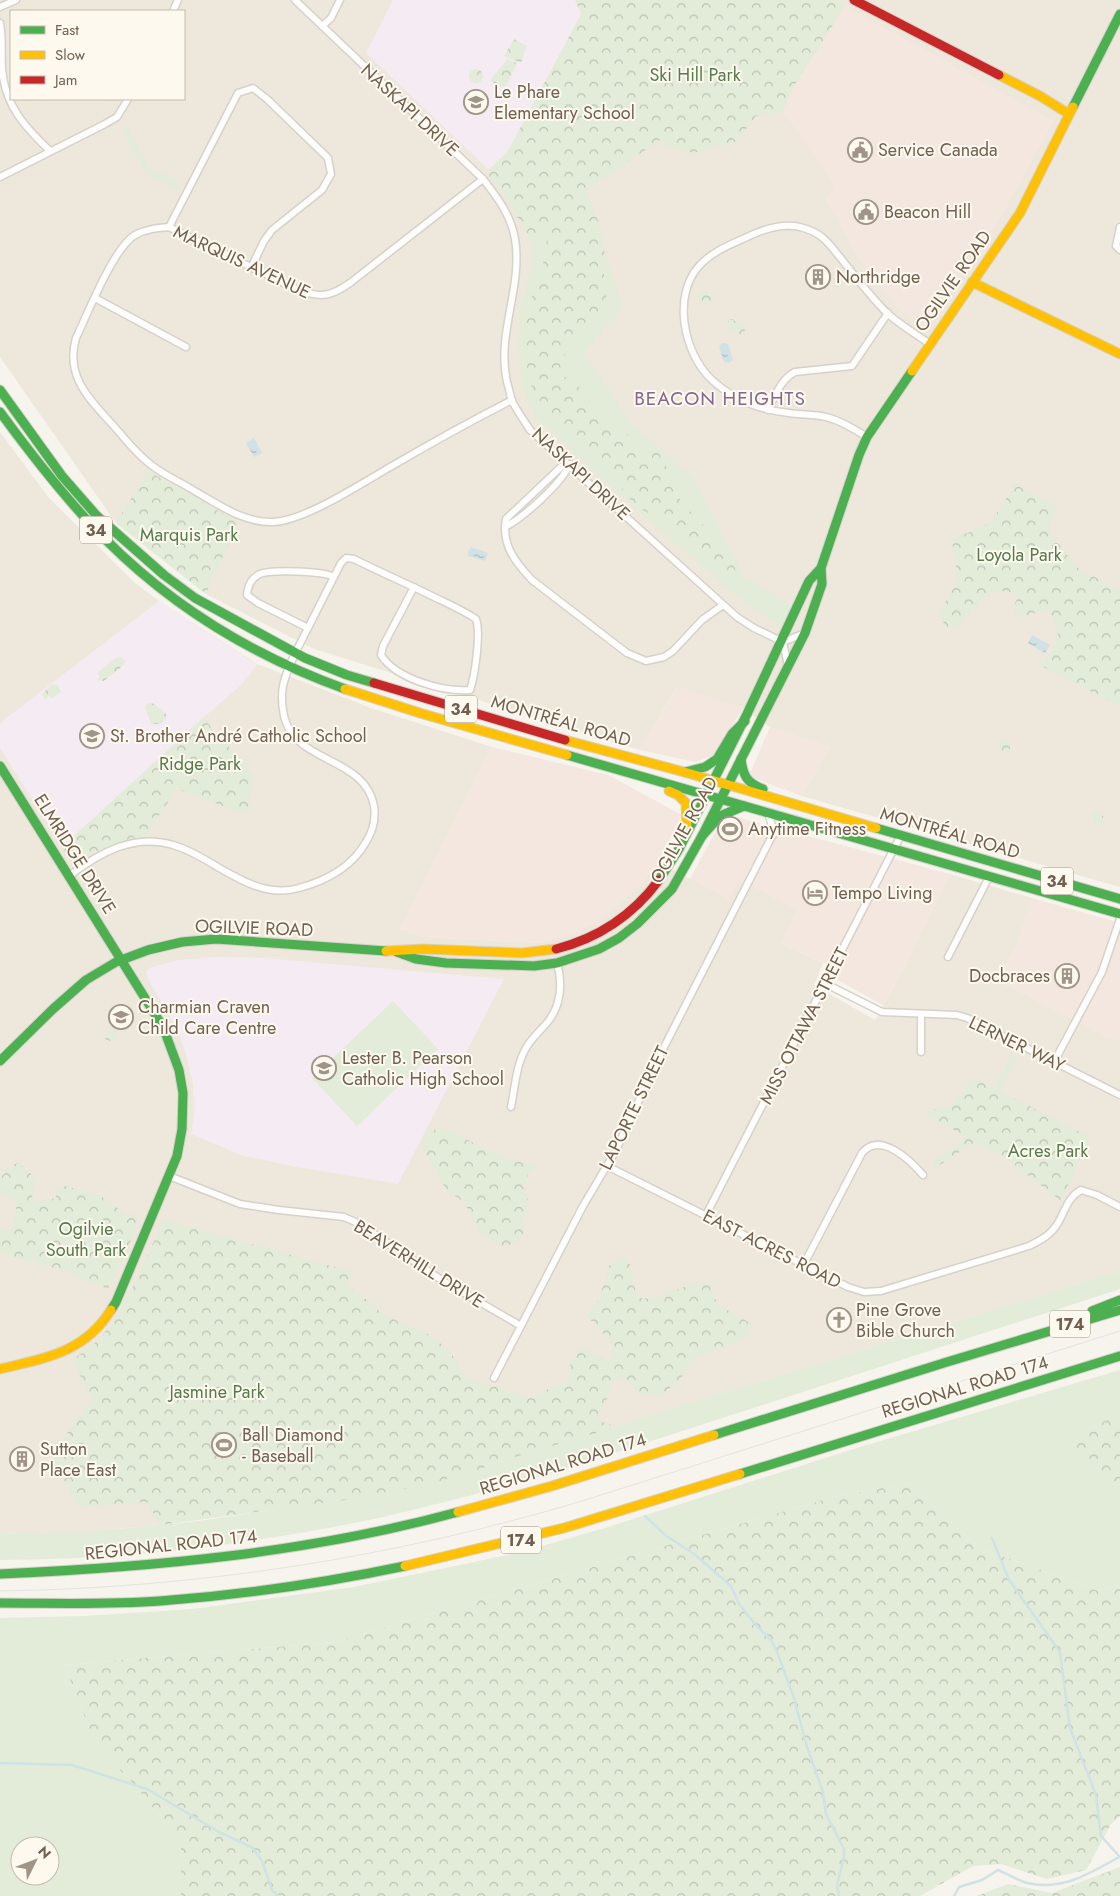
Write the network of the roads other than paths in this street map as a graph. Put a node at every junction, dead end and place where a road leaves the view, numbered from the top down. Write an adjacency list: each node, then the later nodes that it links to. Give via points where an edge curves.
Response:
1 (16, 0): 5 (street)
2 (295, 0): 8 (street, NASKAPI DRIVE)
3 (340, 0): 8 (street, via 331,18)
4 (854, 0): 10 (main road)
5 (0, 7)
6 (1120, 14): 10 (main road, OGILVIE ROAD)
7 (0, 23): 11 (street, via 2,72 10,106)
8 (322, 26): 13 (street, NASKAPI DRIVE)
9 (127, 100): 11 (street, via 117,117)
10 (1069, 114): 18 (main road, OGILVIE ROAD, via 1020,213)
11 (50, 150): 12 (street)
12 (0, 177)
13 (483, 179): 17 (street, MARQUIS AVENUE, via 335,293 317,296 300,292); 25 (street, NASKAPI DRIVE, via 503,205 515,236 516,272 503,365)
14 (169, 227): 17 (street, MARQUIS AVENUE); 17 (street, via 238,93 254,88 328,158 331,174 322,190 272,230); 19 (street, MARQUIS AVENUE, via 150,228 134,235 112,262)
15 (1120, 227): 16 (street, via 1116,246)
16 (1120, 250)
17 (251, 268)
18 (972, 282): 21 (main road, OGILVIE ROAD); 23 (main road)
19 (95, 298): 22 (street); 25 (street, MARQUIS AVENUE, via 72,350 80,385 129,444 153,466 238,515 255,521 290,520)
20 (888, 313): 21 (street); 26 (street, via 852,366 789,375); 26 (street, via 827,242 816,233 800,227 756,232 701,263 690,278 684,305 687,332 696,358 710,378 729,393)
21 (930, 344): 28 (main road, OGILVIE ROAD)
22 (186, 347)
23 (1120, 354)
24 (0, 390): 37 (main road, MONTRÉAL ROAD / 34, via 62,476 121,538 195,598)
25 (512, 400): 29 (street, NASKAPI DRIVE, via 530,430)
26 (768, 410): 28 (street, via 825,417)
27 (0, 412): 39 (main road, MONTRÉAL ROAD / 34, via 70,503 148,578 222,630)
28 (867, 437): 30 (main road, OGILVIE ROAD)
29 (570, 464): 33 (street, NASKAPI DRIVE); 33 (street, via 547,494 505,527 508,549 532,580 627,653 646,661 673,652 702,620)
30 (820, 568): 35 (main road, OGILVIE ROAD, via 822,584); 36 (main road, OGILVIE ROAD, via 809,581)
31 (334, 577): 32 (street, via 346,558); 34 (street); 34 (street, via 310,572 269,573 260,574 250,583 247,595)
32 (414, 587): 32 (street, via 381,655 386,663 430,686 470,690 478,635 476,619)
33 (723, 605): 36 (street, NASKAPI DRIVE, via 754,628)
34 (308, 628): 37 (street)
35 (805, 633): 36 (street); 38 (main road, OGILVIE ROAD)
36 (783, 642): 38 (street); 40 (main road, OGILVIE ROAD)
37 (296, 654): 39 (street); 41 (main road, MONTRÉAL ROAD / 34, via 347,675)
38 (788, 666): 43 (main road, OGILVIE ROAD)
39 (290, 667): 42 (main road, MONTRÉAL ROAD / 34, via 353,692); 60 (street, via 282,695 285,718 291,732 311,751 349,771 363,783 372,797 375,814 372,831 354,858 340,870 313,884 279,891 245,882 173,845 144,842 108,850)
40 (745, 721): 46 (main road, via 716,759 705,767); 47 (main road, OGILVIE ROAD)
41 (546, 735): 42 (main road); 46 (main road, MONTRÉAL ROAD / 34)
42 (541, 749): 45 (main road, MONTRÉAL ROAD / 34)
43 (741, 759): 48 (main road, OGILVIE ROAD); 52 (main road, via 742,771 752,786)
44 (0, 766): 60 (main road, ELMRIDGE DRIVE)
45 (623, 770): 49 (main road, MONTRÉAL ROAD / 34); 55 (main road, via 684,798 688,810)
46 (684, 772): 47 (main road, MONTRÉAL ROAD / 34)
47 (714, 781): 48 (main road, MONTRÉAL ROAD / 34); 49 (main road, OGILVIE ROAD)
48 (728, 786): 50 (main road, OGILVIE ROAD); 52 (main road, MONTRÉAL ROAD / 34)
49 (706, 795): 50 (main road, MONTRÉAL ROAD / 34); 55 (main road, OGILVIE ROAD)
50 (721, 799): 51 (main road, MONTRÉAL ROAD / 34); 57 (main road, OGILVIE ROAD)
51 (744, 806): 53 (main road, MONTRÉAL ROAD / 34); 57 (main road, via 722,814)
52 (800, 806): 56 (main road, MONTRÉAL ROAD / 34)
53 (768, 813): 54 (main road, MONTRÉAL ROAD / 34); 58 (street)
54 (794, 820): 58 (street, LAPORTE STREET); 59 (main road, MONTRÉAL ROAD / 34)
55 (687, 831): 65 (main road, OGILVIE ROAD, via 644,900 601,933 557,949 524,953 421,949)
56 (901, 835): 59 (street, MISS OTTAWA STREET); 62 (main road, MONTRÉAL ROAD / 34)
57 (702, 836): 68 (main road, OGILVIE ROAD, via 672,889 637,924 599,949)
58 (772, 836): 76 (street, LAPORTE STREET)
59 (895, 849): 61 (main road, MONTRÉAL ROAD / 34); 69 (street, MISS OTTAWA STREET)
60 (69, 876): 67 (main road, ELMRIDGE DRIVE)
61 (989, 877): 63 (main road, MONTRÉAL ROAD / 34); 66 (street)
62 (1120, 899)
63 (1120, 914)
64 (1120, 918): 73 (street, via 1102,972)
65 (396, 952): 67 (main road, OGILVIE ROAD, via 205,939 166,944); 68 (main road, OGILVIE ROAD, via 416,960 488,966)
66 (948, 958)
67 (122, 960): 72 (main road, OGILVIE ROAD, via 85,981); 78 (main road, ELMRIDGE DRIVE, via 162,1027 179,1070 182,1129)
68 (558, 963): 75 (street, via 561,993 556,1010 526,1048 519,1065)
69 (826, 984): 70 (street, LERNER WAY, via 882,1012); 80 (street, MISS OTTAWA STREET)
70 (921, 1014): 71 (street); 73 (street, LERNER WAY, via 967,1018)
71 (921, 1052)
72 (0, 1061)
73 (1054, 1062): 74 (street, LERNER WAY)
74 (1120, 1095)
75 (511, 1107)
76 (607, 1166): 80 (street, EAST ACRES ROAD); 84 (street, LAPORTE STREET)
77 (924, 1175): 81 (street, via 909,1159 886,1146 868,1146)
78 (169, 1176): 84 (street, BEAVERHILL DRIVE, via 240,1204 344,1218 360,1224 440,1278); 87 (main road, ELMRIDGE DRIVE, via 116,1302 96,1331 64,1352)
79 (1120, 1207): 81 (street, EAST ACRES ROAD, via 1081,1190 1073,1194 1057,1224 1045,1238 1030,1246 881,1291 864,1292 848,1287)
80 (706, 1215): 81 (street, EAST ACRES ROAD)
81 (804, 1264)
82 (1120, 1300): 85 (main road)
83 (1120, 1310): 85 (main road, REGIONAL ROAD 174 / 174)
84 (520, 1326): 88 (street, LAPORTE STREET)
85 (1020, 1339): 89 (main road, REGIONAL ROAD 174 / 174, via 526,1493 370,1534 188,1563)
86 (1120, 1356): 90 (main road, REGIONAL ROAD 174 / 174, via 620,1512 542,1535 431,1561 312,1583 221,1595 138,1602)
87 (0, 1369)
88 (494, 1378)
89 (0, 1574)
90 (0, 1603)

